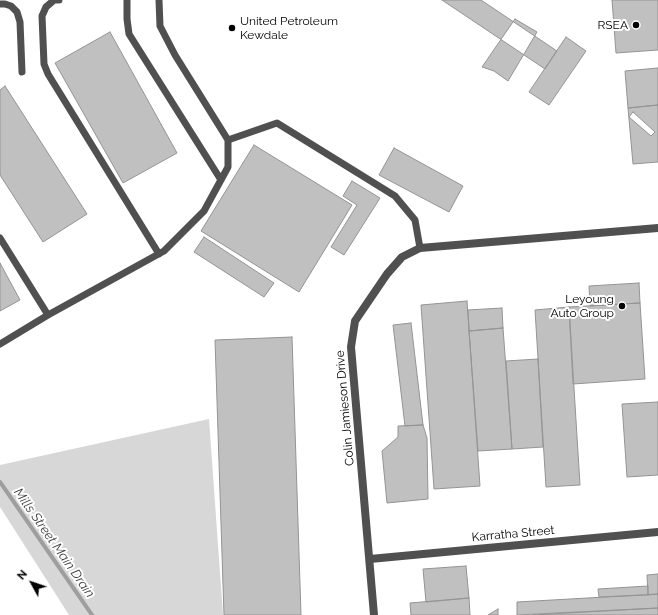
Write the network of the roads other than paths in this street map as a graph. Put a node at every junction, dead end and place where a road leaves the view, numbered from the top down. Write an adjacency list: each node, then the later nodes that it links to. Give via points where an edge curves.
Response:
1 (59, 0): 11 (lane, via 54,0 46,7 42,16 44,64)
2 (127, 0): 7 (lane, via 126,19 129,34)
3 (159, 0): 6 (lane, via 160,26)
4 (0, 4): 5 (lane, via 11,6 17,12 20,22)
5 (22, 72)
6 (228, 140): 7 (lane, via 228,167); 10 (lane, via 277,123 395,196 415,220)
7 (221, 180): 11 (lane, via 204,211)
8 (658, 228): 10 (street, Colin Jamieson Drive)
9 (0, 238): 12 (lane)
10 (420, 248): 15 (street, Colin Jamieson Drive, via 402,257 387,274 355,321 351,347)
11 (159, 254): 12 (lane)
12 (48, 315): 13 (lane)
13 (0, 344)
14 (658, 532): 15 (street, Karratha Street)
15 (370, 559): 16 (street, Colin Jamieson Drive)
16 (374, 615)

